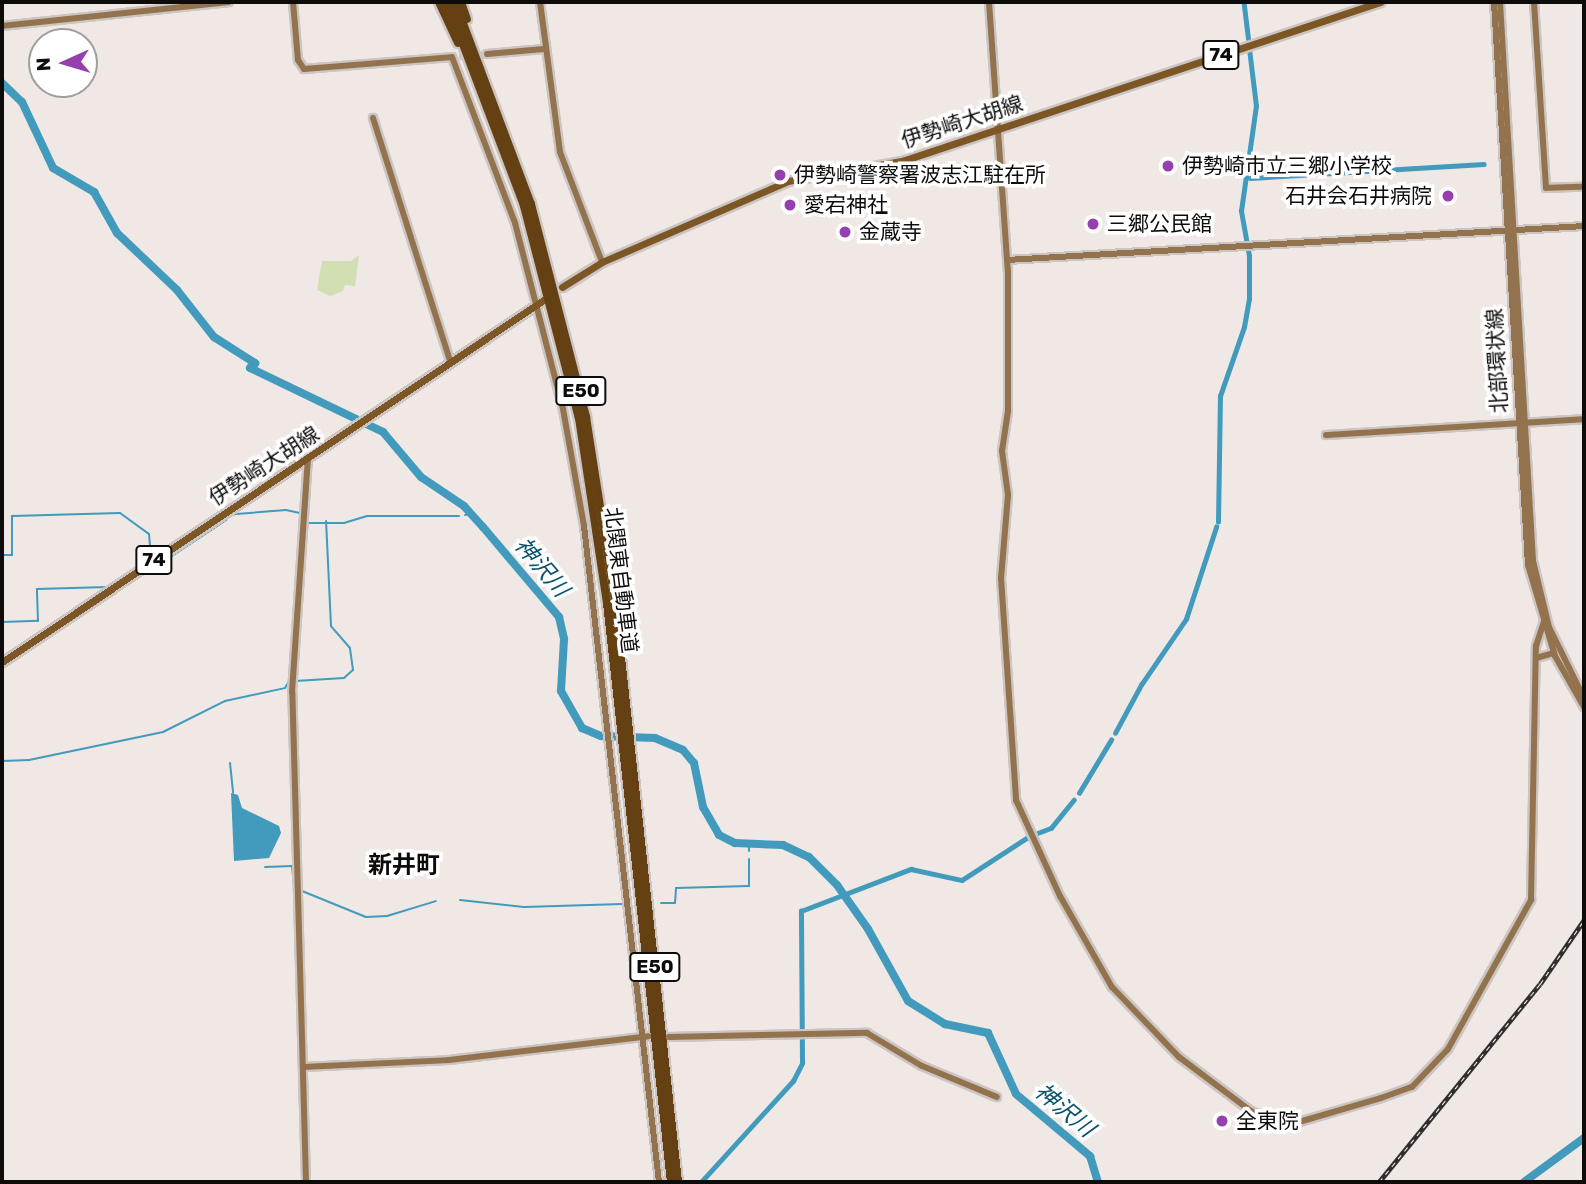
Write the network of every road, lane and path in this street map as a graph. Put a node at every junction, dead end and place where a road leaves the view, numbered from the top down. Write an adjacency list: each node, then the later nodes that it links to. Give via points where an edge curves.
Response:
1 (229, 2): 13 (street)
2 (293, 2): 27 (street, via 298,60 304,69 455,57 499,175)
3 (439, 2): 18 (highway)
4 (447, 2): 18 (highway, 北関東自動車道 / E50)
5 (454, 2): 16 (highway, 北関東自動車道 / E50)
6 (461, 2): 16 (highway)
7 (540, 2): 14 (street)
8 (989, 2): 19 (street)
9 (1380, 2): 19 (main road, 伊勢崎大胡線 / 74)
10 (1494, 2): 22 (street, 北部環状線)
11 (1500, 2): 22 (street, 北部環状線)
12 (1534, 2): 20 (street, via 1546,188)
13 (2, 26)
14 (544, 49): 15 (street); 24 (street, via 561,152)
15 (487, 54)
16 (485, 75): 39 (highway, 北関東自動車道 / E50, via 535,216 576,370 601,499)
17 (373, 118): 28 (street)
18 (495, 122): 39 (highway, 北関東自動車道 / E50, via 539,255 573,390 597,521)
19 (994, 130): 23 (street); 24 (main road, 伊勢崎大胡線 / 74, via 902,161 788,181)
20 (1584, 187)
21 (1584, 226): 22 (street)
22 (1511, 230): 23 (street); 30 (street, 北部環状線)
23 (1007, 260): 35 (street, via 1009,398 1002,451 1008,495 1001,578 1016,800 1060,896 1112,987 1179,1057 1251,1111 1273,1120 1299,1122 1392,1095 1421,1080 1448,1049 1531,900)
24 (602, 262): 25 (main road, 伊勢崎大胡線 / 74)
25 (562, 286)
26 (545, 299): 27 (main road, 伊勢崎大胡線 / 74)
27 (537, 304): 28 (main road, 伊勢崎大胡線 / 74); 41 (street, via 577,481)
28 (450, 361): 32 (main road, 伊勢崎大胡線 / 74)
29 (1584, 419): 30 (street)
30 (1521, 421): 31 (street); 33 (street, 北部環状線, via 1528,565)
31 (1326, 435)
32 (308, 458): 36 (main road, 伊勢崎大胡線 / 74); 43 (street, via 292,692)
33 (1545, 620): 34 (street, 北部環状線); 35 (street); 37 (street, 北部環状線)
34 (1554, 653): 35 (street); 38 (street, 北部環状線)
35 (1536, 658)
36 (2, 662)
37 (1584, 698)
38 (1584, 707)
39 (624, 719): 40 (highway, 北関東自動車道 / E50)
40 (627, 752): 47 (highway, 北関東自動車道 / E50); 48 (highway, 北関東自動車道 / E50)
41 (646, 1036): 43 (street, via 449,1060); 46 (street)
42 (668, 1037): 44 (street, via 866,1033 922,1066)
43 (303, 1067): 45 (street)
44 (997, 1097)
45 (306, 1182)
46 (659, 1182)
47 (671, 1182)
48 (678, 1182)

